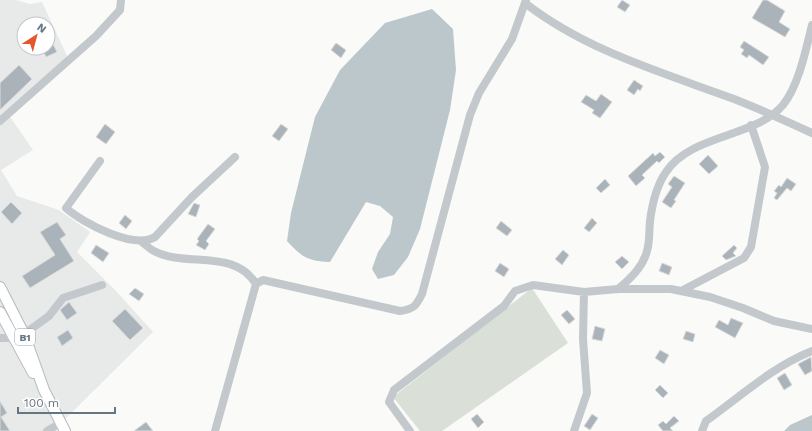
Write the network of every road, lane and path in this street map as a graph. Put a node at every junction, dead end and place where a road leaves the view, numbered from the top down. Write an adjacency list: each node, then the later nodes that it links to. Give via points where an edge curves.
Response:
1 (121, 0): 5 (street, via 120,10 96,36)
2 (526, 2): 4 (street, via 560,28 592,45); 11 (street, via 512,39 479,93 470,115 422,294 411,310 400,310 263,280)
3 (812, 25): 4 (street, via 791,92)
4 (772, 116): 6 (street); 7 (street)
5 (0, 121)
6 (751, 125): 14 (street, via 692,150 672,164 662,179 654,202 647,253 635,274); 15 (street, via 765,167 751,247 744,258)
7 (812, 133)
8 (235, 157): 10 (street, via 192,197 155,238)
9 (100, 161): 10 (street, via 66,208 99,228)
10 (142, 242): 11 (street, via 154,251 174,256 210,259 244,270)
11 (256, 284): 26 (street)
12 (102, 285): 19 (street, via 63,298 49,316)
13 (0, 287): 19 (main road, B1)
14 (618, 289): 15 (street); 16 (street)
15 (683, 290): 18 (street, via 743,308 774,321)
16 (584, 292): 27 (street, via 534,285 515,291 504,306 394,390 389,402); 28 (street, via 582,339 587,392)
17 (0, 312): 21 (main road, B1)
18 (812, 329)
19 (24, 334): 23 (main road, B1)
20 (0, 338): 21 (street)
21 (14, 338): 23 (main road, B1)
22 (812, 351): 29 (street, via 767,375 706,421)
23 (44, 390): 24 (main road, B1)
24 (63, 427): 25 (street)
25 (47, 431)
26 (215, 431)
27 (410, 431)
28 (574, 431)
29 (702, 431)

